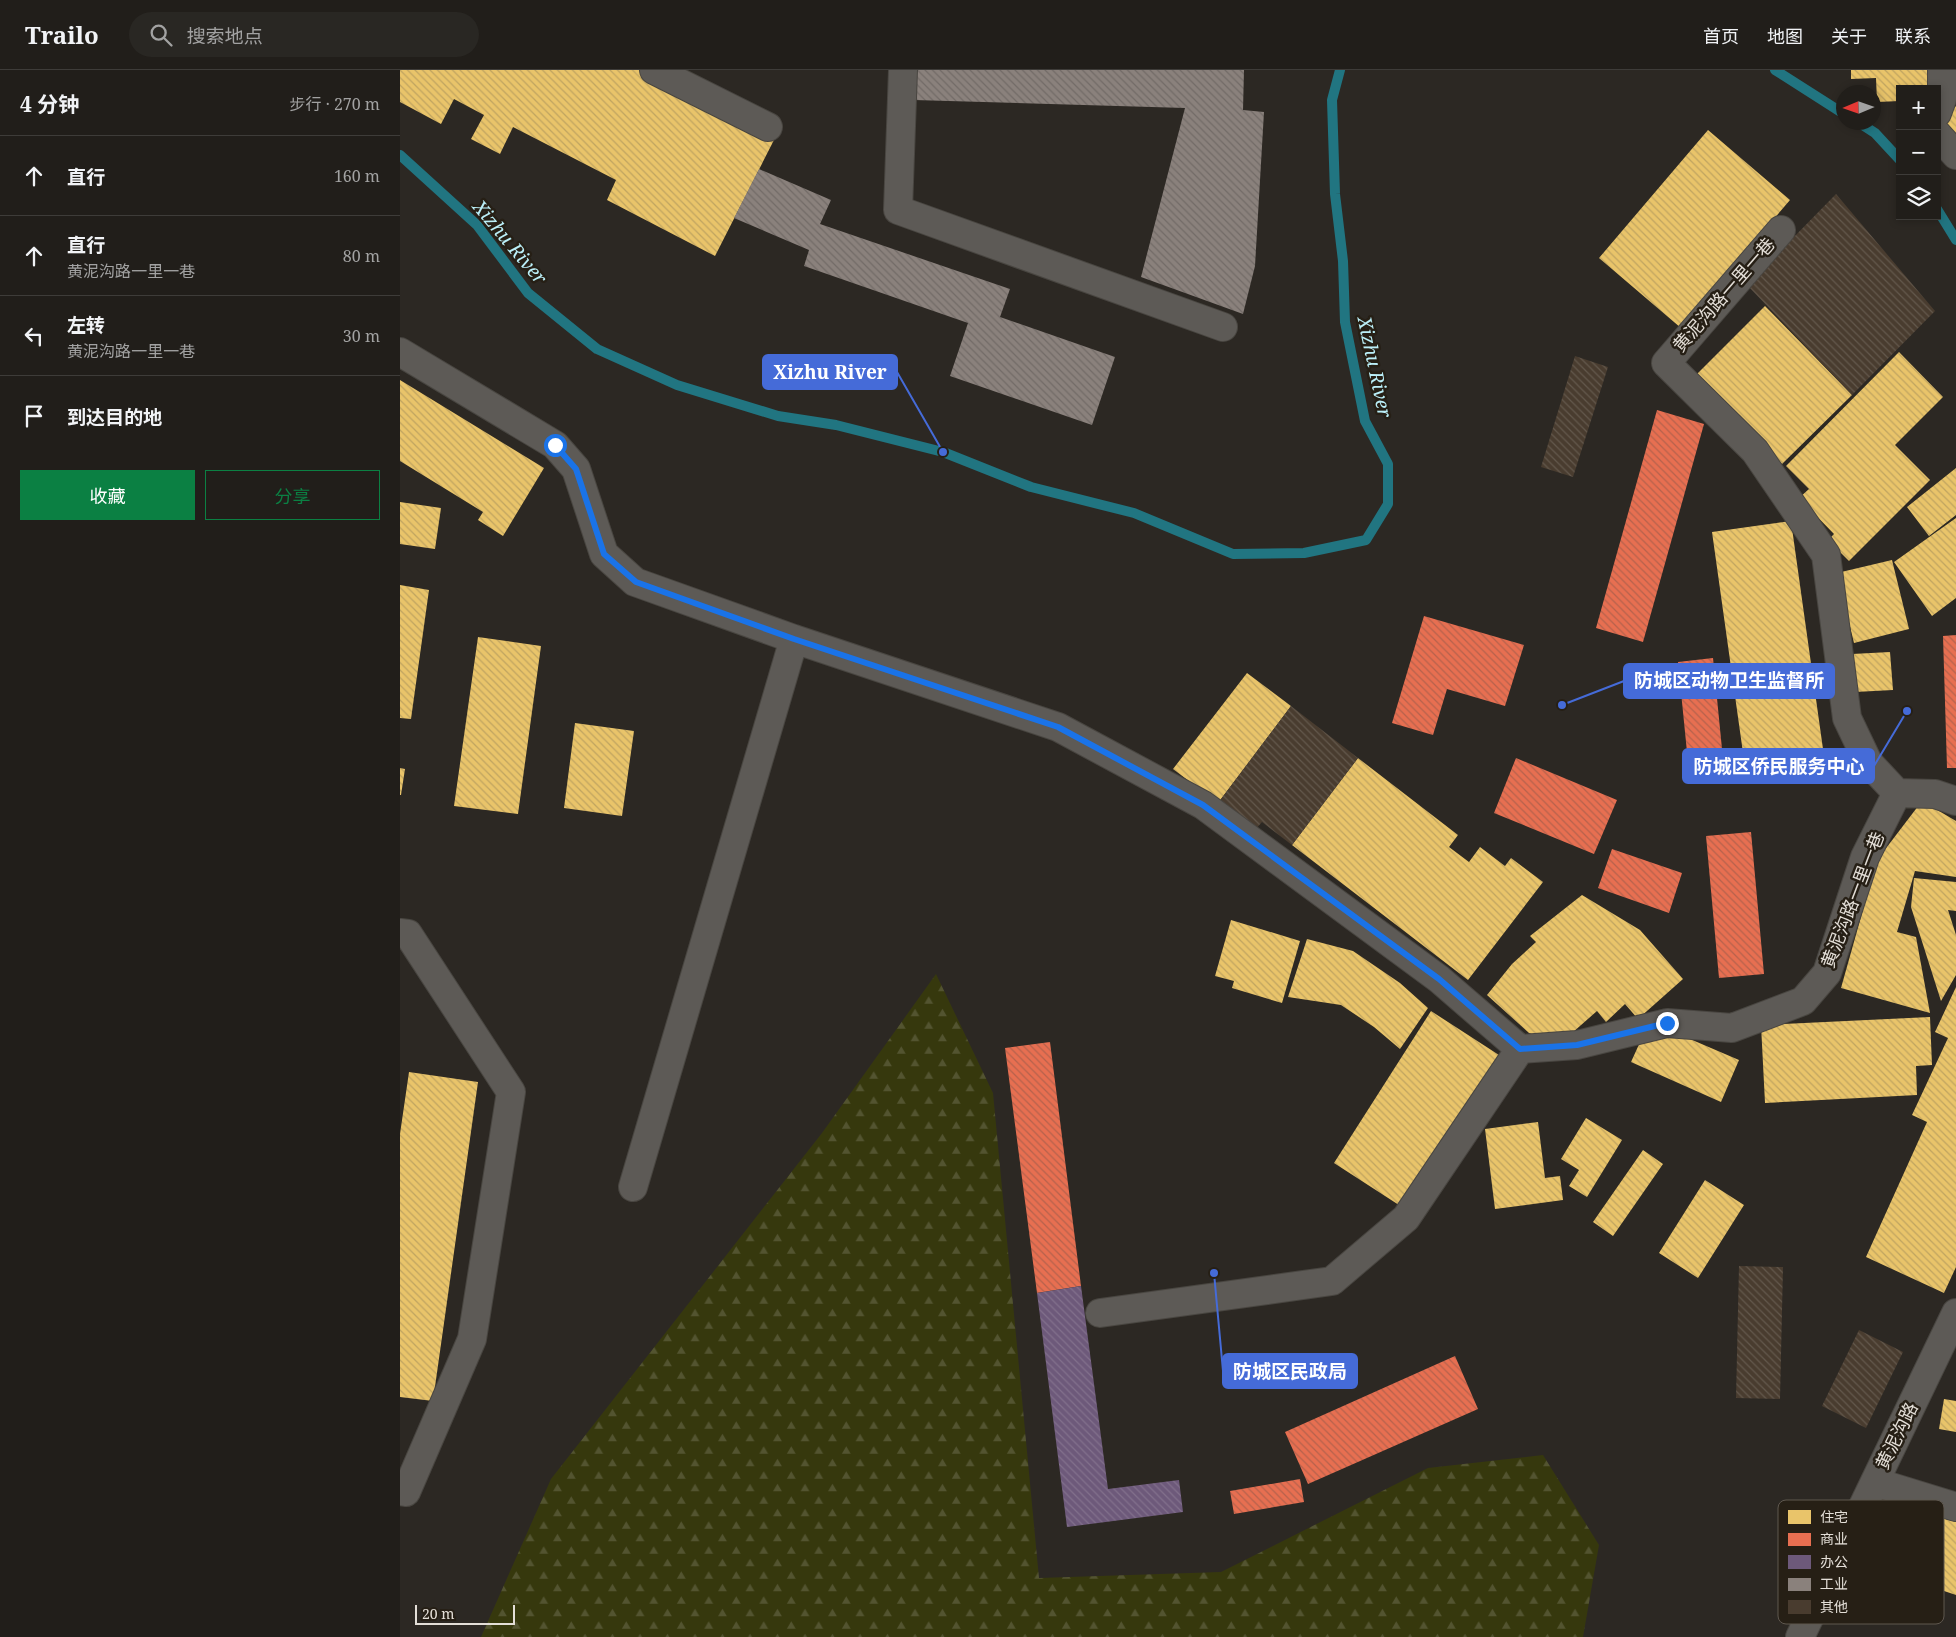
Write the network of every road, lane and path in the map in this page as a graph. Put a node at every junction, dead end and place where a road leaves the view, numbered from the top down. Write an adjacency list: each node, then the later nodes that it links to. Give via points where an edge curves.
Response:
1 (654, 70): 4 (street)
2 (903, 70): 10 (street, via 898,210)
3 (1942, 70): 5 (street)
4 (692, 79): 6 (street)
5 (1941, 102)
6 (768, 127)
7 (1941, 138): 8 (street)
8 (1956, 155)
9 (1781, 230): 13 (street, 黄泥沟路一里一巷, via 1666,363 1755,451 1826,555 1847,718 1868,762)
10 (1223, 327)
11 (400, 352): 12 (street, via 555,445 576,469 604,554 636,582)
12 (794, 639): 16 (street, via 1058,727 1203,805 1439,979); 17 (street)
13 (1897, 793): 14 (street, via 1935,794); 16 (street, 黄泥沟路一里一巷, via 1865,857 1827,973 1803,1001 1732,1028 1667,1023 1577,1045)
14 (1956, 801)
15 (400, 933): 21 (street, via 408,934 511,1092 472,1339 406,1492)
16 (1520, 1049): 18 (street, via 1406,1218 1332,1281)
17 (633, 1187)
18 (1100, 1313)
19 (1956, 1313): 20 (street, 黄泥沟路)
20 (1875, 1482): 22 (street); 23 (street, 黄泥沟路)
21 (400, 1491)
22 (1866, 1500)
23 (1933, 1500)
24 (1944, 1503): 25 (street, 黄泥沟路)
25 (1956, 1507)
26 (1806, 1624): 27 (street)
27 (1800, 1637)

